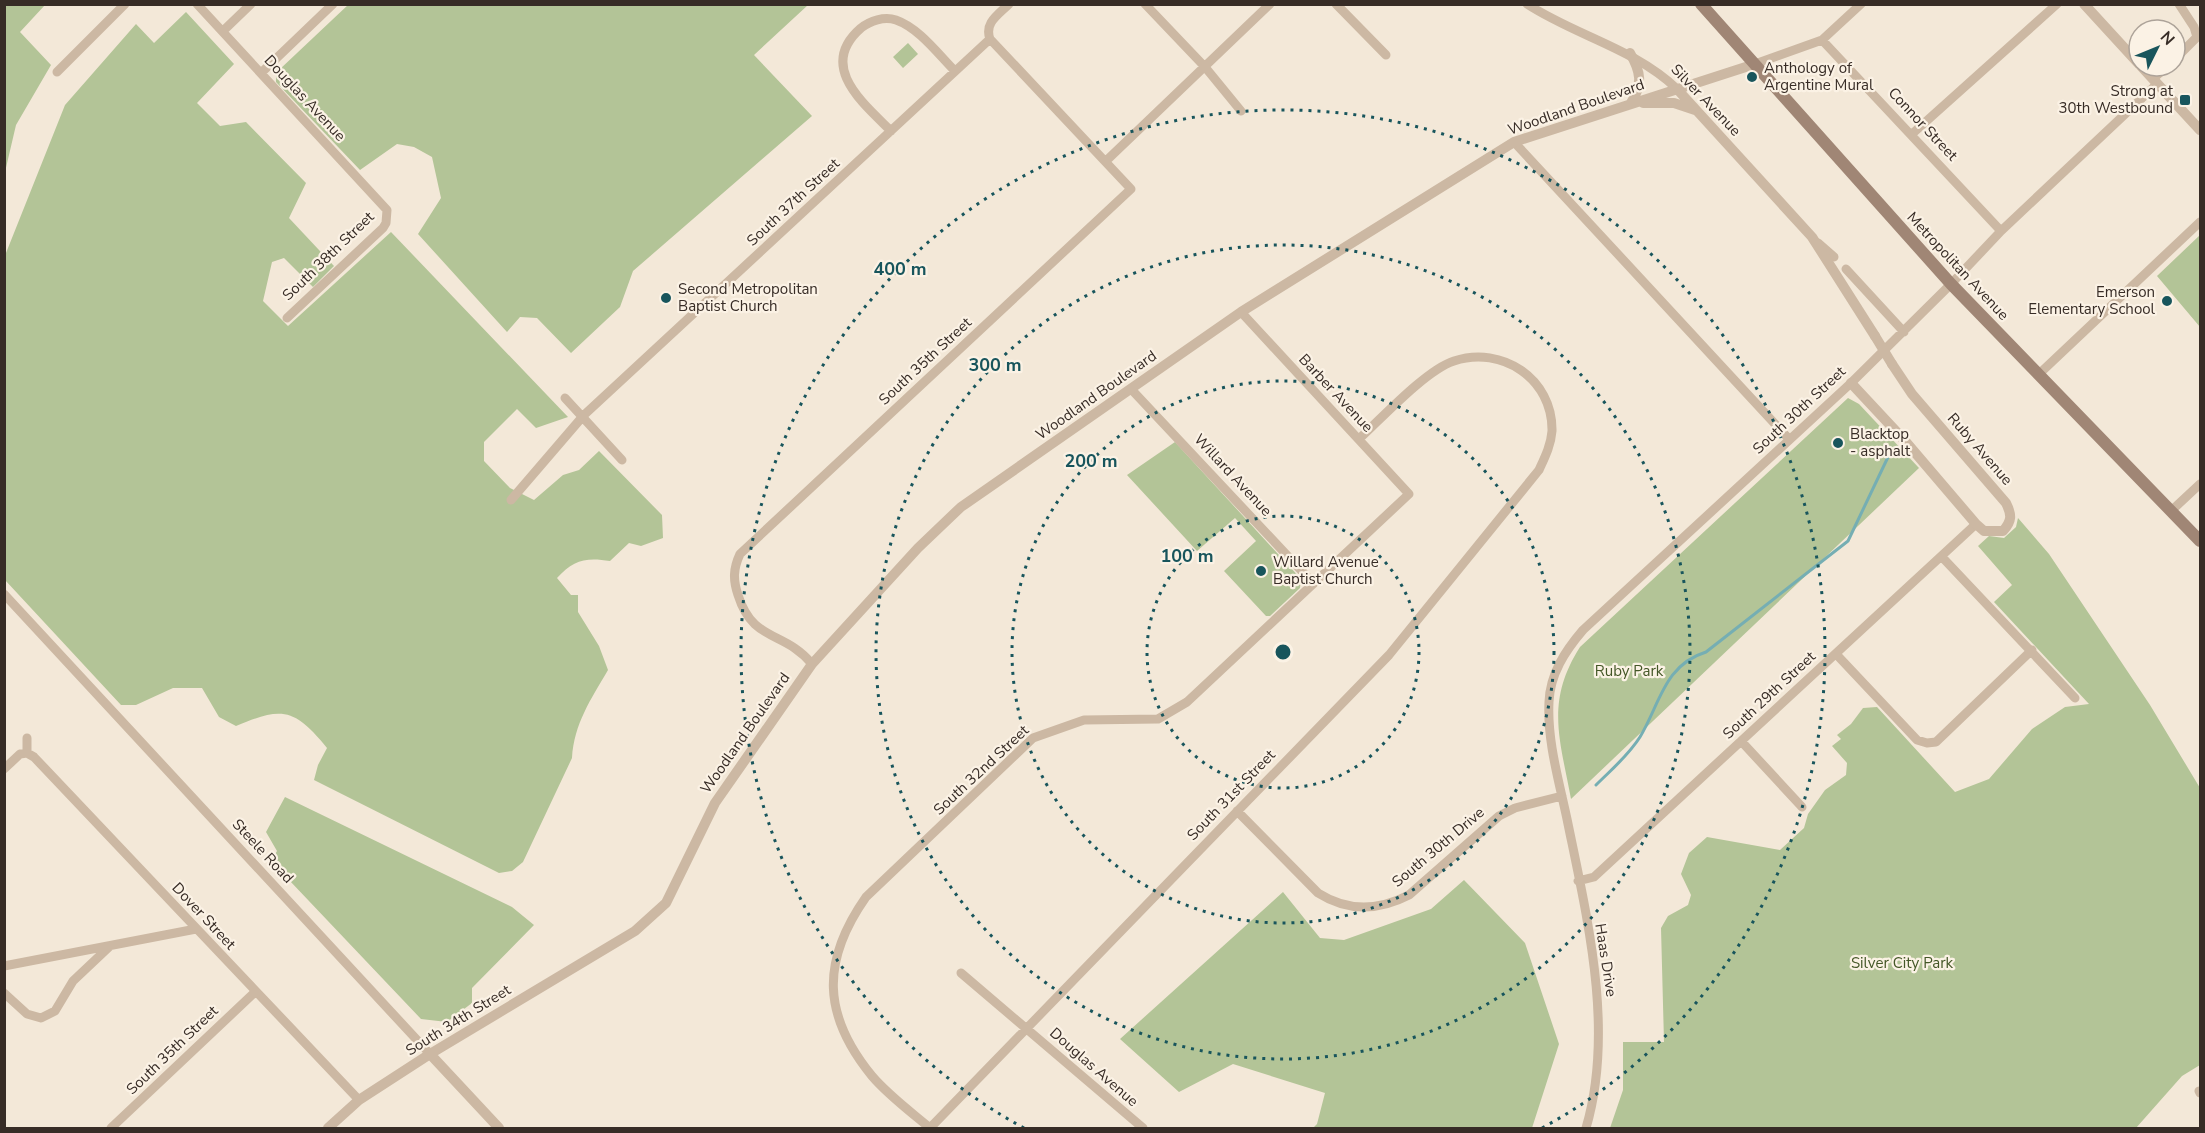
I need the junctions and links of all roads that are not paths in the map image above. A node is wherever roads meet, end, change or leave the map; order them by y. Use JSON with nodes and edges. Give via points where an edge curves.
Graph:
{"nodes":[{"id":1,"x":125,"y":4,"type":"edge"},
{"id":2,"x":197,"y":4,"type":"edge"},
{"id":3,"x":251,"y":4,"type":"edge"},
{"id":4,"x":333,"y":4,"type":"edge"},
{"id":5,"x":1009,"y":4,"type":"edge"},
{"id":6,"x":1145,"y":4,"type":"edge"},
{"id":7,"x":1270,"y":4,"type":"edge"},
{"id":8,"x":1336,"y":4,"type":"edge"},
{"id":9,"x":1527,"y":4,"type":"edge"},
{"id":10,"x":1701,"y":4,"type":"edge"},
{"id":11,"x":1861,"y":4,"type":"edge"},
{"id":12,"x":2057,"y":4,"type":"edge"},
{"id":13,"x":2084,"y":4,"type":"edge"},
{"id":14,"x":2179,"y":4,"type":"edge"},
{"id":15,"x":223,"y":31,"type":"junction"},
{"id":16,"x":990,"y":39,"type":"junction"},
{"id":17,"x":1822,"y":40,"type":"junction"},
{"id":18,"x":2187,"y":47,"type":"edge"},
{"id":19,"x":2127,"y":51,"type":"edge"},
{"id":20,"x":1630,"y":53,"type":"junction"},
{"id":21,"x":1386,"y":55,"type":"dead end"},
{"id":22,"x":1755,"y":64,"type":"junction"},
{"id":23,"x":1205,"y":67,"type":"junction"},
{"id":24,"x":955,"y":71,"type":"junction"},
{"id":25,"x":57,"y":72,"type":"dead end"},
{"id":26,"x":261,"y":74,"type":"junction"},
{"id":27,"x":2152,"y":78,"type":"edge"},
{"id":28,"x":2157,"y":78,"type":"edge"},
{"id":29,"x":2155,"y":81,"type":"junction"},
{"id":30,"x":1677,"y":88,"type":"junction"},
{"id":31,"x":1631,"y":103,"type":"junction"},
{"id":32,"x":1697,"y":110,"type":"junction"},
{"id":33,"x":1241,"y":111,"type":"dead end"},
{"id":34,"x":2200,"y":130,"type":"edge"},
{"id":35,"x":891,"y":131,"type":"junction"},
{"id":36,"x":1912,"y":134,"type":"junction"},
{"id":37,"x":1514,"y":142,"type":"junction"},
{"id":38,"x":1107,"y":160,"type":"junction"},
{"id":39,"x":388,"y":215,"type":"joint"},
{"id":40,"x":2200,"y":222,"type":"edge"},
{"id":41,"x":2001,"y":231,"type":"junction"},
{"id":42,"x":1812,"y":237,"type":"junction"},
{"id":43,"x":1834,"y":257,"type":"dead end"},
{"id":44,"x":1846,"y":269,"type":"dead end"},
{"id":45,"x":1951,"y":284,"type":"junction"},
{"id":46,"x":1241,"y":312,"type":"junction"},
{"id":47,"x":287,"y":318,"type":"dead end"},
{"id":48,"x":1904,"y":332,"type":"junction"},
{"id":49,"x":2039,"y":374,"type":"junction"},
{"id":50,"x":1851,"y":383,"type":"junction"},
{"id":51,"x":1131,"y":389,"type":"junction"},
{"id":52,"x":565,"y":398,"type":"dead end"},
{"id":53,"x":584,"y":415,"type":"junction"},
{"id":54,"x":1359,"y":439,"type":"junction"},
{"id":55,"x":1789,"y":439,"type":"junction"},
{"id":56,"x":622,"y":460,"type":"dead end"},
{"id":57,"x":2200,"y":484,"type":"edge"},
{"id":58,"x":1409,"y":494,"type":"joint"},
{"id":59,"x":511,"y":500,"type":"dead end"},
{"id":60,"x":2171,"y":511,"type":"junction"},
{"id":61,"x":1976,"y":524,"type":"junction"},
{"id":62,"x":2200,"y":541,"type":"edge"},
{"id":63,"x":1942,"y":556,"type":"junction"},
{"id":64,"x":1313,"y":583,"type":"junction"},
{"id":65,"x":4,"y":594,"type":"edge"},
{"id":66,"x":2032,"y":650,"type":"junction"},
{"id":67,"x":1836,"y":654,"type":"junction"},
{"id":68,"x":812,"y":664,"type":"junction"},
{"id":69,"x":2075,"y":698,"type":"dead end"},
{"id":70,"x":27,"y":738,"type":"dead end"},
{"id":71,"x":1741,"y":741,"type":"junction"},
{"id":72,"x":27,"y":753,"type":"junction"},
{"id":73,"x":4,"y":769,"type":"edge"},
{"id":74,"x":1562,"y":796,"type":"junction"},
{"id":75,"x":1802,"y":807,"type":"dead end"},
{"id":76,"x":1237,"y":811,"type":"junction"},
{"id":77,"x":1578,"y":881,"type":"junction"},
{"id":78,"x":196,"y":929,"type":"junction"},
{"id":79,"x":611,"y":945,"type":"joint"},
{"id":80,"x":109,"y":947,"type":"junction"},
{"id":81,"x":4,"y":966,"type":"edge"},
{"id":82,"x":961,"y":973,"type":"dead end"},
{"id":83,"x":4,"y":993,"type":"edge"},
{"id":84,"x":254,"y":993,"type":"junction"},
{"id":85,"x":1026,"y":1029,"type":"junction"},
{"id":86,"x":430,"y":1054,"type":"junction"},
{"id":87,"x":359,"y":1100,"type":"junction"},
{"id":88,"x":111,"y":1128,"type":"edge"},
{"id":89,"x":328,"y":1128,"type":"edge"},
{"id":90,"x":499,"y":1128,"type":"edge"},
{"id":91,"x":930,"y":1128,"type":"edge"},
{"id":92,"x":1143,"y":1128,"type":"edge"},
{"id":93,"x":1586,"y":1128,"type":"edge"}],
"edges":[{"from":1,"to":25,"type":"street"},
{"from":2,"to":15,"type":"street","name":"Douglas Avenue"},
{"from":3,"to":15,"type":"street"},
{"from":4,"to":26,"type":"street"},
{"from":5,"to":16,"type":"street","name":"South 37th Street","via":[[990,23]]},
{"from":6,"to":23,"type":"street"},
{"from":7,"to":23,"type":"street"},
{"from":8,"to":21,"type":"street"},
{"from":9,"to":20,"type":"street","name":"Silver Avenue","via":[[1571,30]]},
{"from":10,"to":22,"type":"main road","name":"Metropolitan Avenue"},
{"from":11,"to":17,"type":"street"},
{"from":12,"to":36,"type":"street"},
{"from":13,"to":19,"type":"street"},
{"from":14,"to":18,"type":"street","via":[[2197,37]]},
{"from":15,"to":26,"type":"street","name":"Douglas Avenue"},
{"from":16,"to":24,"type":"street","name":"South 37th Street"},
{"from":16,"to":38,"type":"street"},
{"from":17,"to":22,"type":"street"},
{"from":17,"to":36,"type":"street","name":"Connor Street"},
{"from":20,"to":30,"type":"street","name":"Silver Avenue"},
{"from":20,"to":31,"type":"street","via":[[1640,73],[1640,84]]},
{"from":22,"to":30,"type":"street","name":"Woodland Boulevard"},
{"from":22,"to":45,"type":"main road","name":"Metropolitan Avenue"},
{"from":23,"to":33,"type":"street"},
{"from":23,"to":38,"type":"street"},
{"from":24,"to":35,"type":"street","name":"South 37th Street"},
{"from":24,"to":35,"type":"street","via":[[914,30],[894,19],[867,23],[859,30],[845,49],[845,78],[857,97]]},
{"from":26,"to":39,"type":"street","name":"Douglas Avenue","via":[[383,202]]},
{"from":27,"to":29,"type":"street"},
{"from":28,"to":29,"type":"street","name":"South 30th Street"},
{"from":29,"to":34,"type":"street"},
{"from":29,"to":41,"type":"street","name":"South 30th Street"},
{"from":30,"to":31,"type":"street","name":"Woodland Boulevard"},
{"from":30,"to":32,"type":"street","name":"Silver Avenue"},
{"from":31,"to":32,"type":"street","via":[[1674,103]]},
{"from":31,"to":37,"type":"street","name":"Woodland Boulevard"},
{"from":32,"to":42,"type":"street","name":"Silver Avenue"},
{"from":35,"to":53,"type":"street","name":"South 37th Street"},
{"from":36,"to":41,"type":"street","name":"Connor Street"},
{"from":37,"to":46,"type":"street","name":"Woodland Boulevard"},
{"from":37,"to":55,"type":"street"},
{"from":38,"to":68,"type":"street","name":"South 35th Street","via":[[1131,189],[740,554],[734,568],[735,586],[748,620],[793,646]]},
{"from":39,"to":47,"type":"street","name":"South 38th Street","via":[[383,228]]},
{"from":40,"to":49,"type":"street"},
{"from":41,"to":45,"type":"street","name":"South 30th Street"},
{"from":42,"to":43,"type":"street","name":"Silver Avenue"},
{"from":42,"to":61,"type":"street","name":"Ruby Avenue","bridge":true,"via":[[1912,393],[2011,513],[2010,523],[2003,531],[1984,531]]},
{"from":44,"to":48,"type":"street"},
{"from":45,"to":48,"type":"street","name":"South 30th Street"},
{"from":45,"to":49,"type":"main road","name":"Metropolitan Avenue"},
{"from":46,"to":51,"type":"street","name":"Woodland Boulevard"},
{"from":46,"to":54,"type":"street","name":"Barber Avenue"},
{"from":48,"to":50,"type":"street","name":"South 30th Street"},
{"from":49,"to":60,"type":"main road","name":"Metropolitan Avenue"},
{"from":50,"to":55,"type":"street","name":"South 30th Street"},
{"from":50,"to":61,"type":"street"},
{"from":51,"to":64,"type":"street","name":"Willard Avenue"},
{"from":51,"to":68,"type":"street","name":"Woodland Boulevard","via":[[947,519]]},
{"from":52,"to":53,"type":"street"},
{"from":53,"to":56,"type":"street"},
{"from":53,"to":59,"type":"street","name":"South 37th Street"},
{"from":54,"to":58,"type":"street","name":"Barber Avenue"},
{"from":54,"to":76,"type":"street","name":"South 31st Street","via":[[1431,375],[1451,362],[1473,356],[1499,358],[1534,379],[1546,398],[1552,431],[1539,470],[1389,655]]},
{"from":55,"to":74,"type":"street","name":"South 30th Street","via":[[1568,648],[1553,680],[1549,701],[1550,737]]},
{"from":57,"to":60,"type":"street"},
{"from":58,"to":64,"type":"street","name":"South 32nd Street"},
{"from":60,"to":62,"type":"main road","name":"Metropolitan Avenue"},
{"from":61,"to":63,"type":"street","name":"South 29th Street"},
{"from":63,"to":66,"type":"street"},
{"from":63,"to":67,"type":"street","name":"South 29th Street"},
{"from":64,"to":91,"type":"street","name":"South 32nd Street","via":[[1201,690],[1158,719],[1084,720],[1033,738],[866,897],[847,924],[835,958],[833,993],[845,1038],[873,1077]]},
{"from":65,"to":86,"type":"street","name":"Steele Road"},
{"from":66,"to":67,"type":"street","via":[[1936,742],[1928,743],[1917,740]]},
{"from":66,"to":69,"type":"street"},
{"from":67,"to":71,"type":"street","name":"South 29th Street"},
{"from":68,"to":79,"type":"street","name":"Woodland Boulevard","via":[[715,803],[666,903],[646,923]]},
{"from":70,"to":72,"type":"street"},
{"from":71,"to":75,"type":"street"},
{"from":71,"to":77,"type":"street","name":"South 29th Street","via":[[1593,877]]},
{"from":72,"to":73,"type":"street","via":[[20,754]]},
{"from":72,"to":78,"type":"street","name":"Dover Street"},
{"from":74,"to":76,"type":"street","name":"South 30th Drive","via":[[1499,816],[1425,882],[1394,902],[1366,908],[1331,902],[1304,882]]},
{"from":74,"to":77,"type":"street","name":"Haas Drive"},
{"from":76,"to":85,"type":"street","name":"South 31st Street"},
{"from":77,"to":93,"type":"street","name":"Haas Drive","via":[[1599,1014],[1595,1087]]},
{"from":78,"to":80,"type":"street"},
{"from":78,"to":84,"type":"street","name":"Dover Street"},
{"from":79,"to":86,"type":"street","name":"South 34th Street"},
{"from":80,"to":81,"type":"street"},
{"from":80,"to":83,"type":"street","via":[[73,981],[55,1011],[41,1018],[27,1014]]},
{"from":82,"to":85,"type":"street","name":"Douglas Avenue"},
{"from":84,"to":87,"type":"street","name":"Dover Street"},
{"from":84,"to":88,"type":"street","name":"South 35th Street"},
{"from":85,"to":91,"type":"street","name":"South 31st Street"},
{"from":85,"to":92,"type":"street","name":"Douglas Avenue"},
{"from":86,"to":87,"type":"street","name":"South 34th Street"},
{"from":86,"to":90,"type":"street","name":"Steele Road"},
{"from":87,"to":89,"type":"street","name":"South 34th Street"}]}
